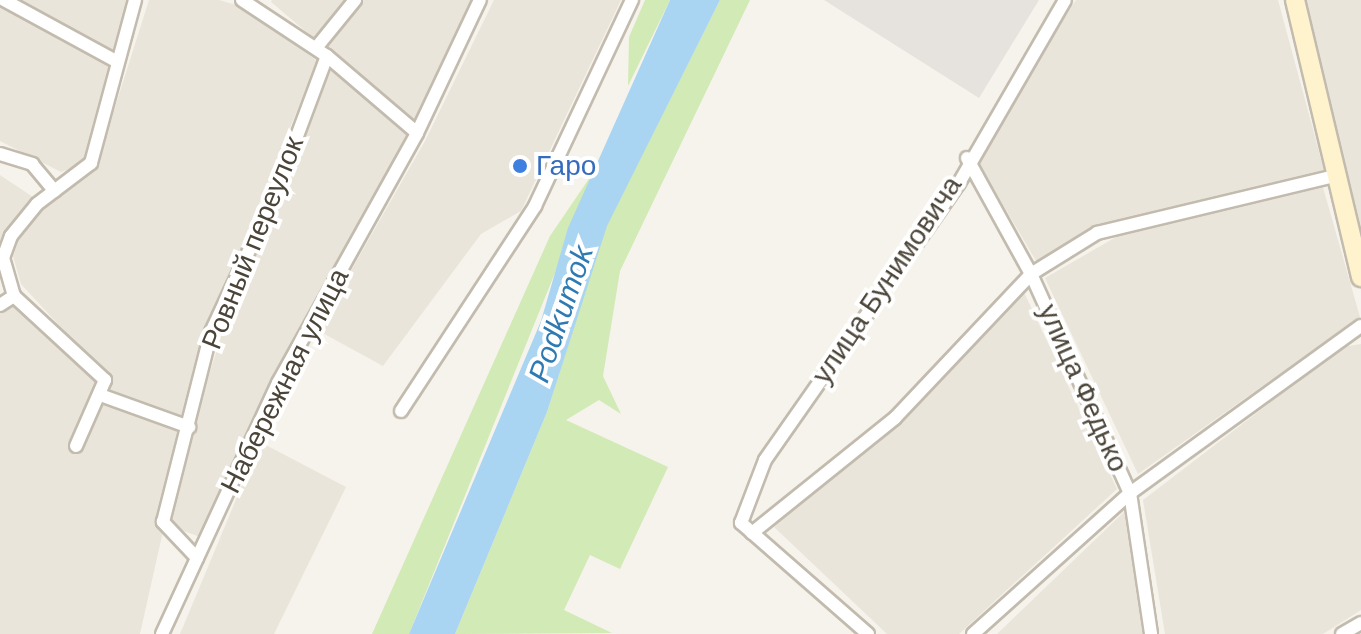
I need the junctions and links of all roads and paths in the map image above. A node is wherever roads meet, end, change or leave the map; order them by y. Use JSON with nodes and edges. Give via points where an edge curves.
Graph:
{"nodes":[{"id":1,"x":4,"y":0,"type":"edge"},
{"id":2,"x":135,"y":0,"type":"edge"},
{"id":3,"x":355,"y":0,"type":"edge"},
{"id":4,"x":480,"y":0,"type":"edge"},
{"id":5,"x":632,"y":0,"type":"edge"},
{"id":6,"x":1065,"y":0,"type":"edge"},
{"id":7,"x":1295,"y":0,"type":"edge"},
{"id":8,"x":246,"y":1,"type":"edge"},
{"id":9,"x":316,"y":48,"type":"junction"},
{"id":10,"x":327,"y":56,"type":"junction"},
{"id":11,"x":116,"y":61,"type":"junction"},
{"id":12,"x":417,"y":133,"type":"junction"},
{"id":13,"x":0,"y":154,"type":"edge"},
{"id":14,"x":967,"y":158,"type":"junction"},
{"id":15,"x":1339,"y":175,"type":"junction"},
{"id":16,"x":55,"y":191,"type":"junction"},
{"id":17,"x":1031,"y":274,"type":"junction"},
{"id":18,"x":1361,"y":277,"type":"edge"},
{"id":19,"x":14,"y":296,"type":"junction"},
{"id":20,"x":0,"y":305,"type":"edge"},
{"id":21,"x":1361,"y":326,"type":"edge"},
{"id":22,"x":100,"y":395,"type":"junction"},
{"id":23,"x":401,"y":411,"type":"dead end"},
{"id":24,"x":189,"y":427,"type":"junction"},
{"id":25,"x":76,"y":446,"type":"dead end"},
{"id":26,"x":1130,"y":493,"type":"junction"},
{"id":27,"x":752,"y":533,"type":"junction"},
{"id":28,"x":197,"y":558,"type":"junction"},
{"id":29,"x":1361,"y":623,"type":"edge"},
{"id":30,"x":162,"y":634,"type":"edge"},
{"id":31,"x":868,"y":634,"type":"edge"},
{"id":32,"x":973,"y":634,"type":"edge"},
{"id":33,"x":1151,"y":634,"type":"edge"},
{"id":34,"x":1342,"y":634,"type":"edge"}],
"edges":[{"from":1,"to":11,"type":"street"},
{"from":2,"to":11,"type":"street"},
{"from":3,"to":9,"type":"street"},
{"from":4,"to":12,"type":"street","name":"Набережная улица"},
{"from":5,"to":23,"type":"street","via":[[535,206]]},
{"from":6,"to":14,"type":"street","name":"улица Бунимовича"},
{"from":7,"to":15,"type":"main road"},
{"from":8,"to":9,"type":"street"},
{"from":9,"to":10,"type":"street"},
{"from":10,"to":12,"type":"street"},
{"from":10,"to":24,"type":"street","name":"Ровный переулок","via":[[275,195],[211,332]]},
{"from":11,"to":16,"type":"street","via":[[91,163]]},
{"from":12,"to":28,"type":"street","name":"Набережная улица","via":[[278,383]]},
{"from":13,"to":16,"type":"street","via":[[32,164]]},
{"from":14,"to":17,"type":"street","name":"улица Федько"},
{"from":14,"to":27,"type":"street","name":"улица Бунимовича","via":[[959,183],[765,460],[741,523]]},
{"from":15,"to":17,"type":"street","via":[[1097,233]]},
{"from":15,"to":18,"type":"main road"},
{"from":16,"to":19,"type":"street","via":[[11,236],[3,258]]},
{"from":17,"to":26,"type":"street","name":"улица Федько"},
{"from":17,"to":27,"type":"street","via":[[895,418]]},
{"from":19,"to":20,"type":"street"},
{"from":19,"to":22,"type":"street","via":[[105,380]]},
{"from":21,"to":26,"type":"street"},
{"from":22,"to":24,"type":"street"},
{"from":22,"to":25,"type":"street"},
{"from":24,"to":28,"type":"street","name":"Ровный переулок","via":[[163,522]]},
{"from":26,"to":32,"type":"street"},
{"from":26,"to":33,"type":"street","name":"улица Федько"},
{"from":27,"to":31,"type":"street"},
{"from":28,"to":30,"type":"street","name":"Набережная улица"},
{"from":29,"to":34,"type":"street"}]}
